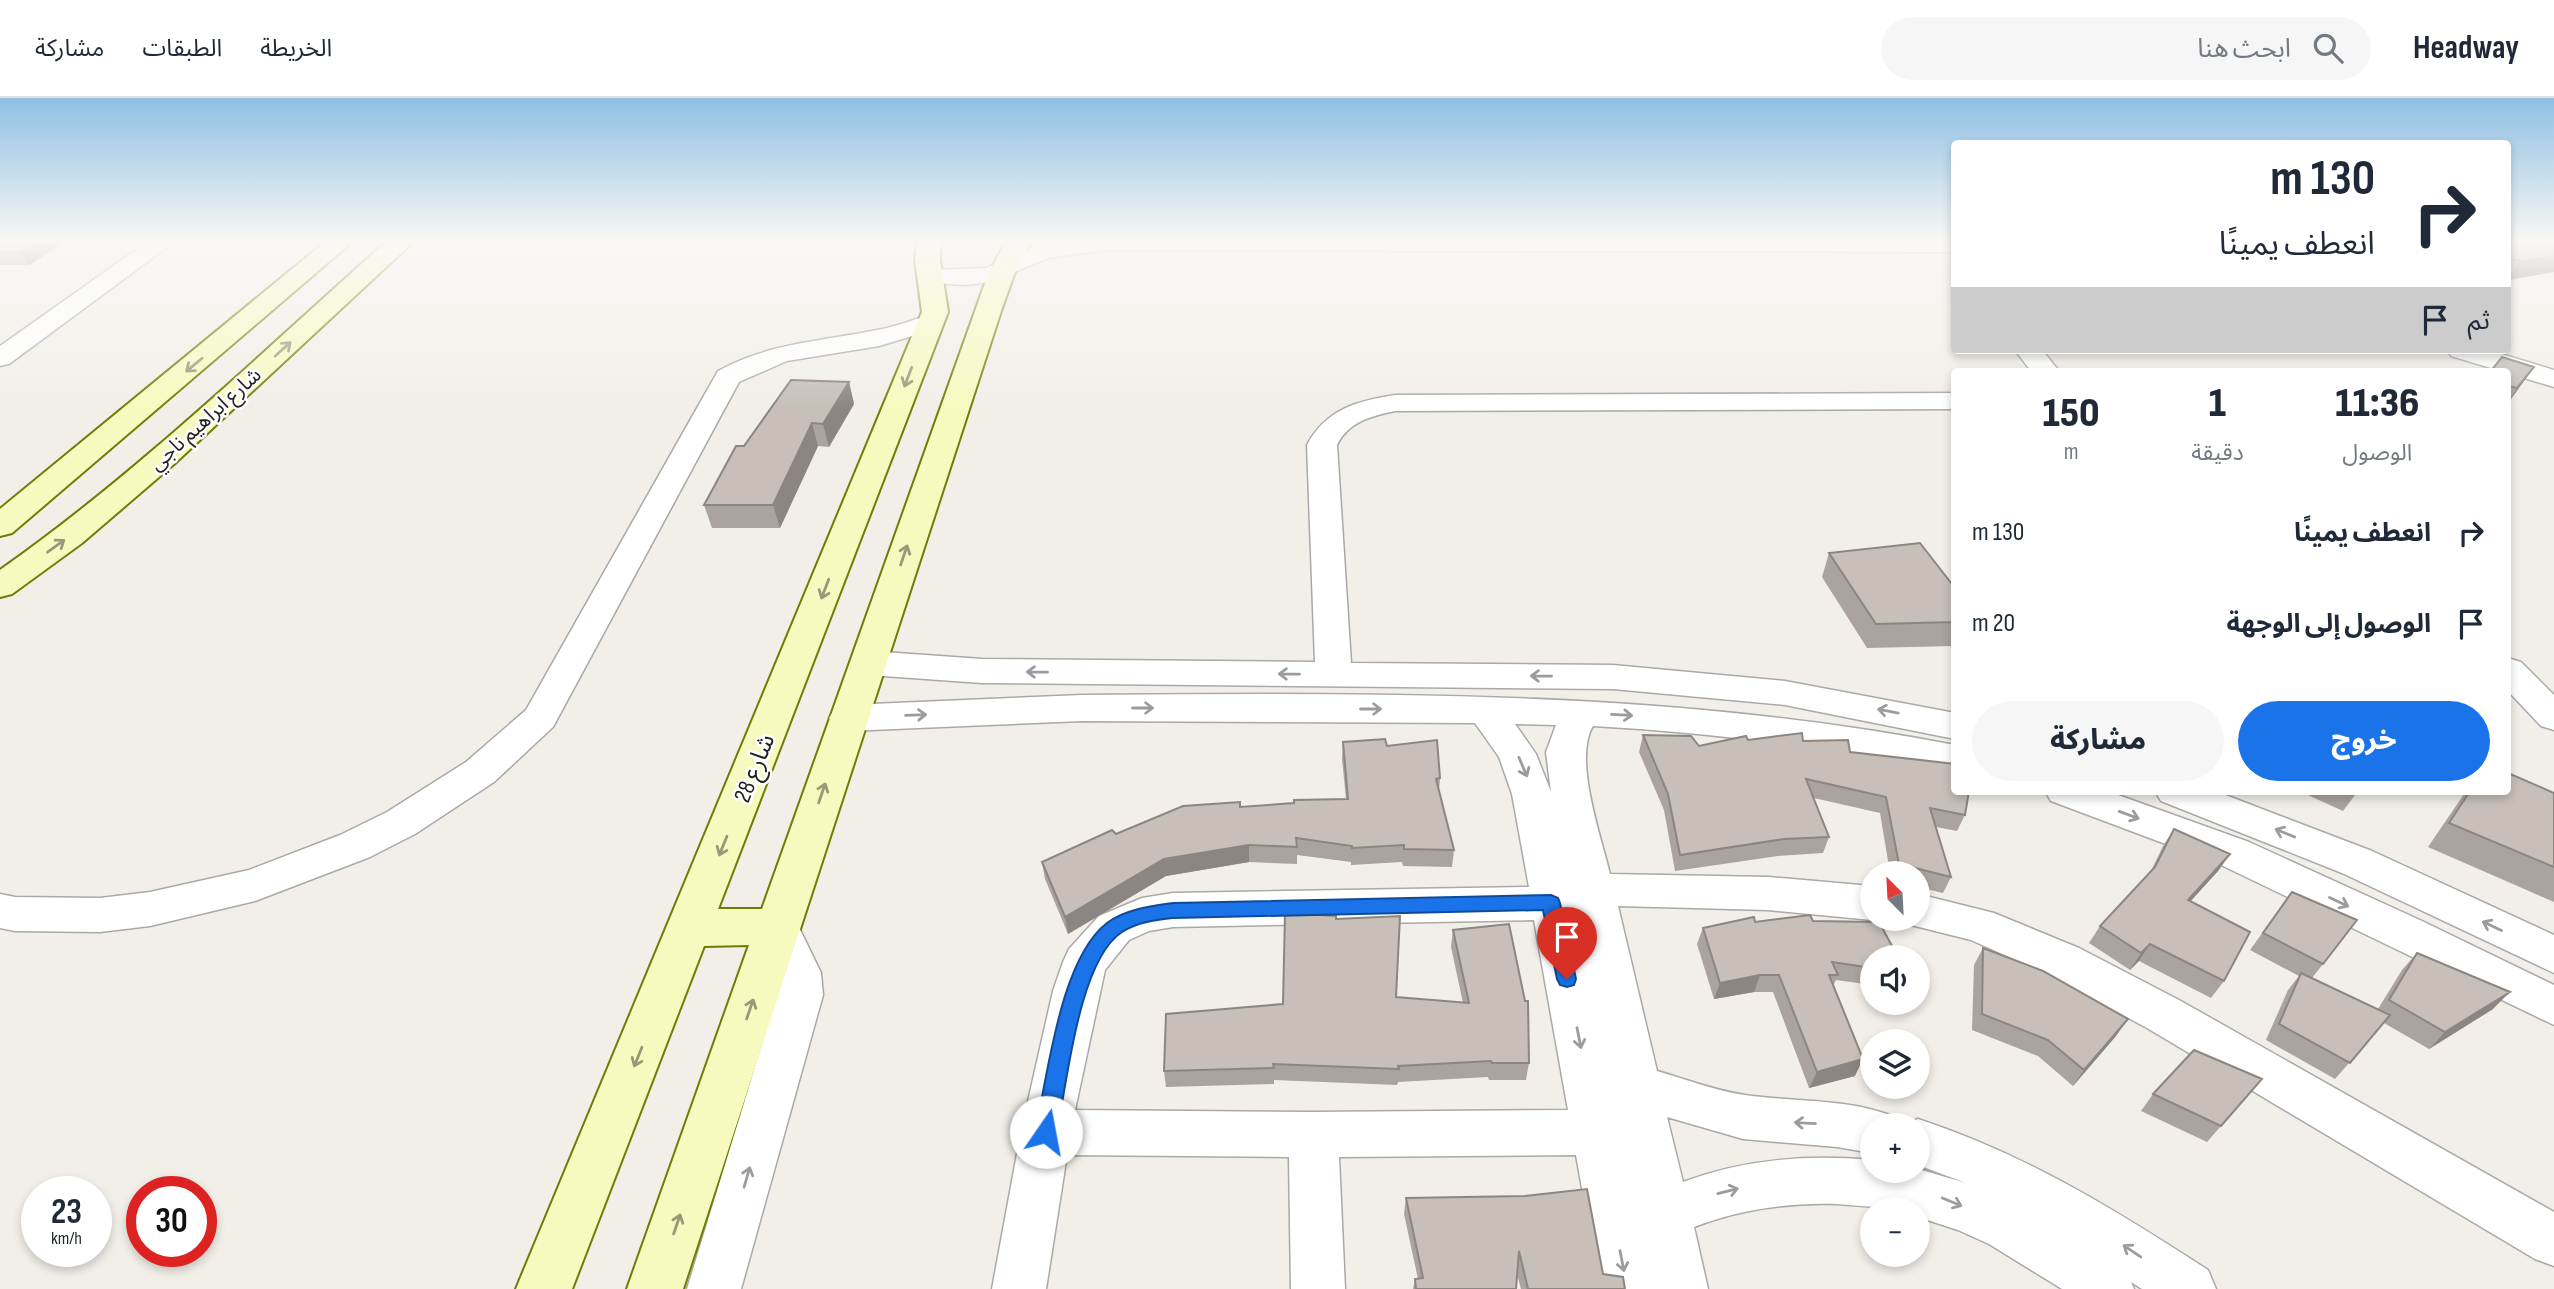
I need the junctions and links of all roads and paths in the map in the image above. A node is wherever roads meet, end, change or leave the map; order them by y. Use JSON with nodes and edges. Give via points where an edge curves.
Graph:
{"nodes":[{"id":1,"x":84,"y":298,"type":"edge"},
{"id":2,"x":273,"y":298,"type":"edge"},
{"id":3,"x":339,"y":298,"type":"edge"},
{"id":4,"x":936,"y":298,"type":"edge"},
{"id":5,"x":972,"y":298,"type":"edge"},
{"id":6,"x":995,"y":298,"type":"edge"},
{"id":7,"x":930,"y":323,"type":"junction"},
{"id":8,"x":2511,"y":347,"type":"edge"},
{"id":9,"x":2031,"y":354,"type":"edge"},
{"id":10,"x":2473,"y":354,"type":"edge"},
{"id":11,"x":2554,"y":356,"type":"edge"},
{"id":12,"x":0,"y":358,"type":"edge"},
{"id":13,"x":2043,"y":368,"type":"edge"},
{"id":14,"x":2554,"y":379,"type":"edge"},
{"id":15,"x":1951,"y":401,"type":"edge"},
{"id":16,"x":0,"y":526,"type":"edge"},
{"id":17,"x":0,"y":586,"type":"edge"},
{"id":18,"x":869,"y":663,"type":"junction"},
{"id":19,"x":1088,"y":672,"type":"junction"},
{"id":20,"x":2511,"y":673,"type":"edge"},
{"id":21,"x":1334,"y":674,"type":"junction"},
{"id":22,"x":1080,"y":708,"type":"junction"},
{"id":23,"x":1486,"y":710,"type":"junction"},
{"id":24,"x":1584,"y":712,"type":"junction"},
{"id":25,"x":2554,"y":717,"type":"edge"},
{"id":26,"x":848,"y":718,"type":"junction"},
{"id":27,"x":1951,"y":725,"type":"edge"},
{"id":28,"x":1951,"y":759,"type":"edge"},
{"id":29,"x":2076,"y":795,"type":"edge"},
{"id":30,"x":2185,"y":795,"type":"edge"},
{"id":31,"x":1594,"y":890,"type":"junction"},
{"id":32,"x":1860,"y":901,"type":"edge"},
{"id":33,"x":1551,"y":903,"type":"junction"},
{"id":34,"x":0,"y":911,"type":"edge"},
{"id":35,"x":1930,"y":914,"type":"edge"},
{"id":36,"x":778,"y":927,"type":"junction"},
{"id":37,"x":689,"y":928,"type":"junction"},
{"id":38,"x":2554,"y":955,"type":"edge"},
{"id":39,"x":2554,"y":1006,"type":"edge"},
{"id":40,"x":1636,"y":1086,"type":"junction"},
{"id":41,"x":1046,"y":1132,"type":"junction"},
{"id":42,"x":1598,"y":1132,"type":"junction"},
{"id":43,"x":1313,"y":1135,"type":"junction"},
{"id":44,"x":1860,"y":1145,"type":"edge"},
{"id":45,"x":1930,"y":1145,"type":"edge"},
{"id":46,"x":1860,"y":1159,"type":"edge"},
{"id":47,"x":1917,"y":1183,"type":"edge"},
{"id":48,"x":1664,"y":1214,"type":"junction"},
{"id":49,"x":2554,"y":1241,"type":"edge"},
{"id":50,"x":544,"y":1289,"type":"edge"},
{"id":51,"x":655,"y":1289,"type":"edge"},
{"id":52,"x":714,"y":1289,"type":"edge"},
{"id":53,"x":1019,"y":1289,"type":"edge"},
{"id":54,"x":1318,"y":1289,"type":"edge"},
{"id":55,"x":1628,"y":1289,"type":"edge"},
{"id":56,"x":1681,"y":1289,"type":"edge"},
{"id":57,"x":2107,"y":1289,"type":"edge"},
{"id":58,"x":2189,"y":1289,"type":"edge"}],
"edges":[{"from":1,"to":12,"type":"street"},
{"from":2,"to":16,"type":"street","name":"شارع ابراهيم ناجي","one_way":true},
{"from":17,"to":3,"type":"street","name":"شارع ابراهيم ناجي","one_way":true,"via":[[70,536],[163,457]]},
{"from":4,"to":7,"type":"street","name":"شارع 28"},
{"from":5,"to":7,"type":"street"},
{"from":18,"to":6,"type":"street","one_way":true},
{"from":7,"to":34,"type":"street","via":[[880,338],[766,360],[728,377],[540,718],[497,759],[443,798],[306,867],[202,899],[100,915]]},
{"from":7,"to":37,"type":"street","name":"شارع 28","one_way":true},
{"from":8,"to":11,"type":"street"},
{"from":9,"to":13,"type":"street"},
{"from":10,"to":14,"type":"street"},
{"from":15,"to":21,"type":"street","via":[[1395,403],[1353,413],[1327,432],[1322,445]]},
{"from":19,"to":18,"type":"street","one_way":true},
{"from":18,"to":26,"type":"street"},
{"from":21,"to":19,"type":"street","one_way":true},
{"from":19,"to":22,"type":"street"},
{"from":20,"to":25,"type":"street"},
{"from":27,"to":21,"type":"street","one_way":true,"via":[[1796,695],[1670,680]]},
{"from":22,"to":23,"type":"street","one_way":true},
{"from":26,"to":22,"type":"street","one_way":true},
{"from":23,"to":24,"type":"street"},
{"from":23,"to":33,"type":"street","one_way":true,"via":[[1525,770]]},
{"from":24,"to":28,"type":"street","one_way":true,"via":[[1770,727],[1880,742]]},
{"from":24,"to":31,"type":"street","via":[[1564,748]]},
{"from":36,"to":26,"type":"street","one_way":true},
{"from":29,"to":39,"type":"street","one_way":true,"via":[[2234,853]]},
{"from":38,"to":30,"type":"street","one_way":true,"via":[[2357,863]]},
{"from":31,"to":32,"type":"street","via":[[1729,890]]},
{"from":31,"to":40,"type":"street"},
{"from":33,"to":41,"type":"street","via":[[1173,910],[1123,923],[1085,962]]},
{"from":33,"to":42,"type":"street","one_way":true},
{"from":35,"to":49,"type":"street","via":[[1979,925],[2063,961]]},
{"from":36,"to":37,"type":"street"},
{"from":51,"to":36,"type":"street","one_way":true},
{"from":52,"to":36,"type":"street","one_way":true,"via":[[800,995],[799,973]]},
{"from":37,"to":50,"type":"street","name":"شارع 28","one_way":true},
{"from":44,"to":40,"type":"street","one_way":true,"via":[[1837,1125],[1743,1116]]},
{"from":40,"to":48,"type":"street"},
{"from":41,"to":43,"type":"street"},
{"from":41,"to":53,"type":"street"},
{"from":42,"to":43,"type":"street"},
{"from":42,"to":55,"type":"street","one_way":true},
{"from":43,"to":54,"type":"street"},
{"from":58,"to":45,"type":"street","one_way":true,"via":[[2057,1202],[2001,1173]]},
{"from":48,"to":46,"type":"street","one_way":true,"via":[[1710,1195]]},
{"from":47,"to":57,"type":"street","one_way":true,"via":[[2010,1227]]},
{"from":48,"to":56,"type":"street"}]}
